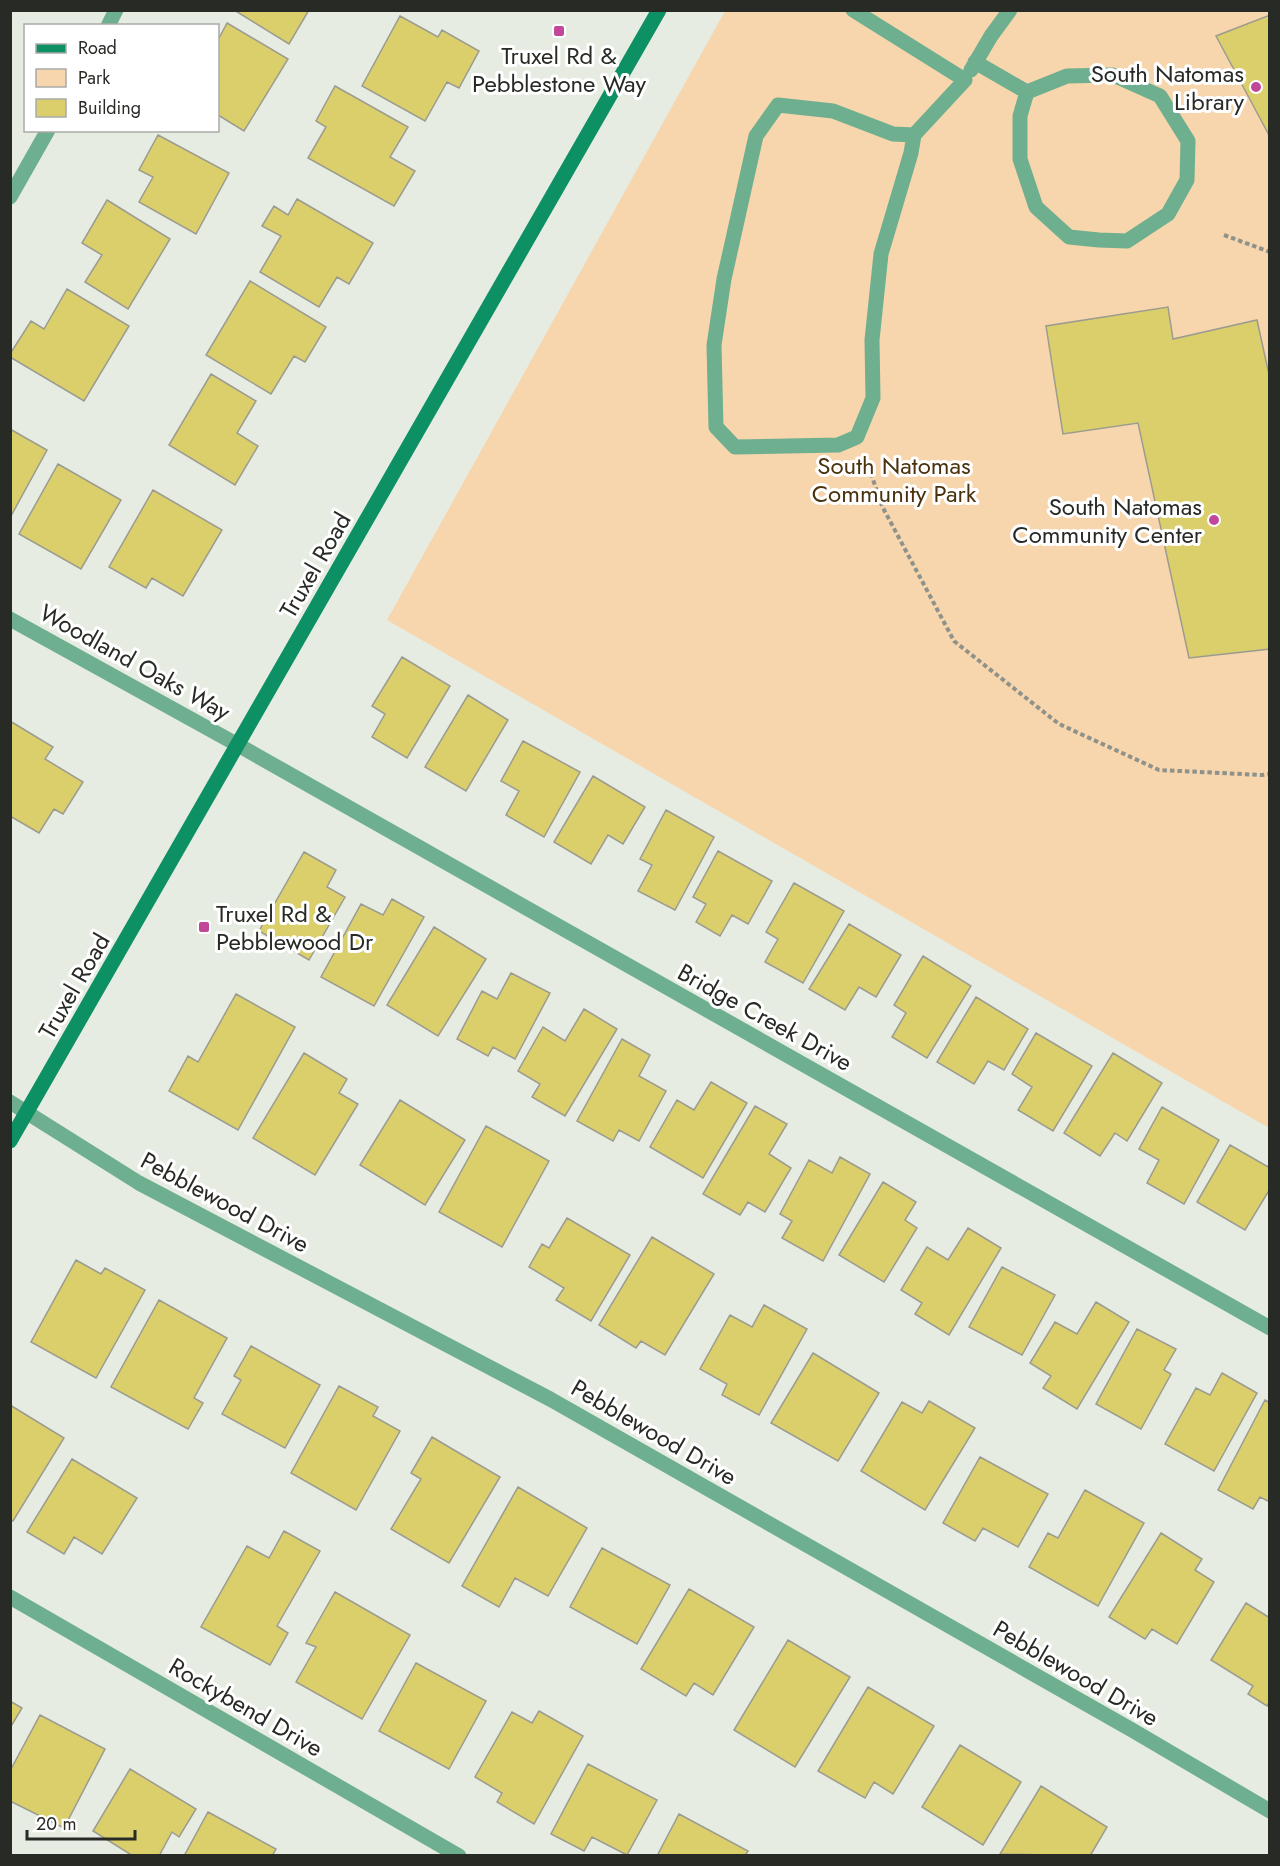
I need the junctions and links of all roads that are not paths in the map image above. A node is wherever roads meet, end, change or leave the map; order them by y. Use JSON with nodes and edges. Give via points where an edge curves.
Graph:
{"nodes":[{"id":1,"x":116,"y":10,"type":"edge"},
{"id":2,"x":659,"y":10,"type":"edge"},
{"id":3,"x":853,"y":10,"type":"edge"},
{"id":4,"x":1010,"y":10,"type":"edge"},
{"id":5,"x":109,"y":24,"type":"edge"},
{"id":6,"x":975,"y":62,"type":"junction"},
{"id":7,"x":965,"y":80,"type":"junction"},
{"id":8,"x":1027,"y":92,"type":"junction"},
{"id":9,"x":47,"y":132,"type":"edge"},
{"id":10,"x":914,"y":135,"type":"junction"},
{"id":11,"x":10,"y":197,"type":"edge"},
{"id":12,"x":10,"y":619,"type":"edge"},
{"id":13,"x":238,"y":745,"type":"junction"},
{"id":14,"x":10,"y":1102,"type":"edge"},
{"id":15,"x":27,"y":1112,"type":"junction"},
{"id":16,"x":10,"y":1141,"type":"edge"},
{"id":17,"x":1269,"y":1328,"type":"edge"},
{"id":18,"x":10,"y":1597,"type":"edge"},
{"id":19,"x":1269,"y":1811,"type":"edge"},
{"id":20,"x":459,"y":1856,"type":"edge"}],
"edges":[{"from":1,"to":5,"type":"street"},
{"from":2,"to":13,"type":"main road","name":"Truxel Road"},
{"from":3,"to":7,"type":"street"},
{"from":4,"to":6,"type":"street"},
{"from":6,"to":7,"type":"street"},
{"from":6,"to":8,"type":"street"},
{"from":7,"to":10,"type":"street"},
{"from":8,"to":8,"type":"street","via":[[1067,76],[1113,75],[1160,96],[1188,141],[1187,180],[1168,214],[1127,241],[1069,237],[1036,207],[1020,159],[1020,116]]},
{"from":9,"to":11,"type":"street"},
{"from":10,"to":10,"type":"street","via":[[893,134],[833,111],[778,105],[756,136],[724,279],[714,345],[716,427],[735,447],[838,445],[857,437],[873,398],[872,340],[881,254]]},
{"from":12,"to":13,"type":"street","name":"Woodland Oaks Way"},
{"from":13,"to":15,"type":"main road","name":"Truxel Road"},
{"from":13,"to":17,"type":"street","name":"Bridge Creek Drive"},
{"from":14,"to":15,"type":"street","name":"Pebblewood Drive"},
{"from":15,"to":16,"type":"main road","name":"Truxel Road"},
{"from":15,"to":19,"type":"street","name":"Pebblewood Drive","via":[[139,1183],[559,1404]]},
{"from":18,"to":20,"type":"street","name":"Rockybend Drive"}]}
